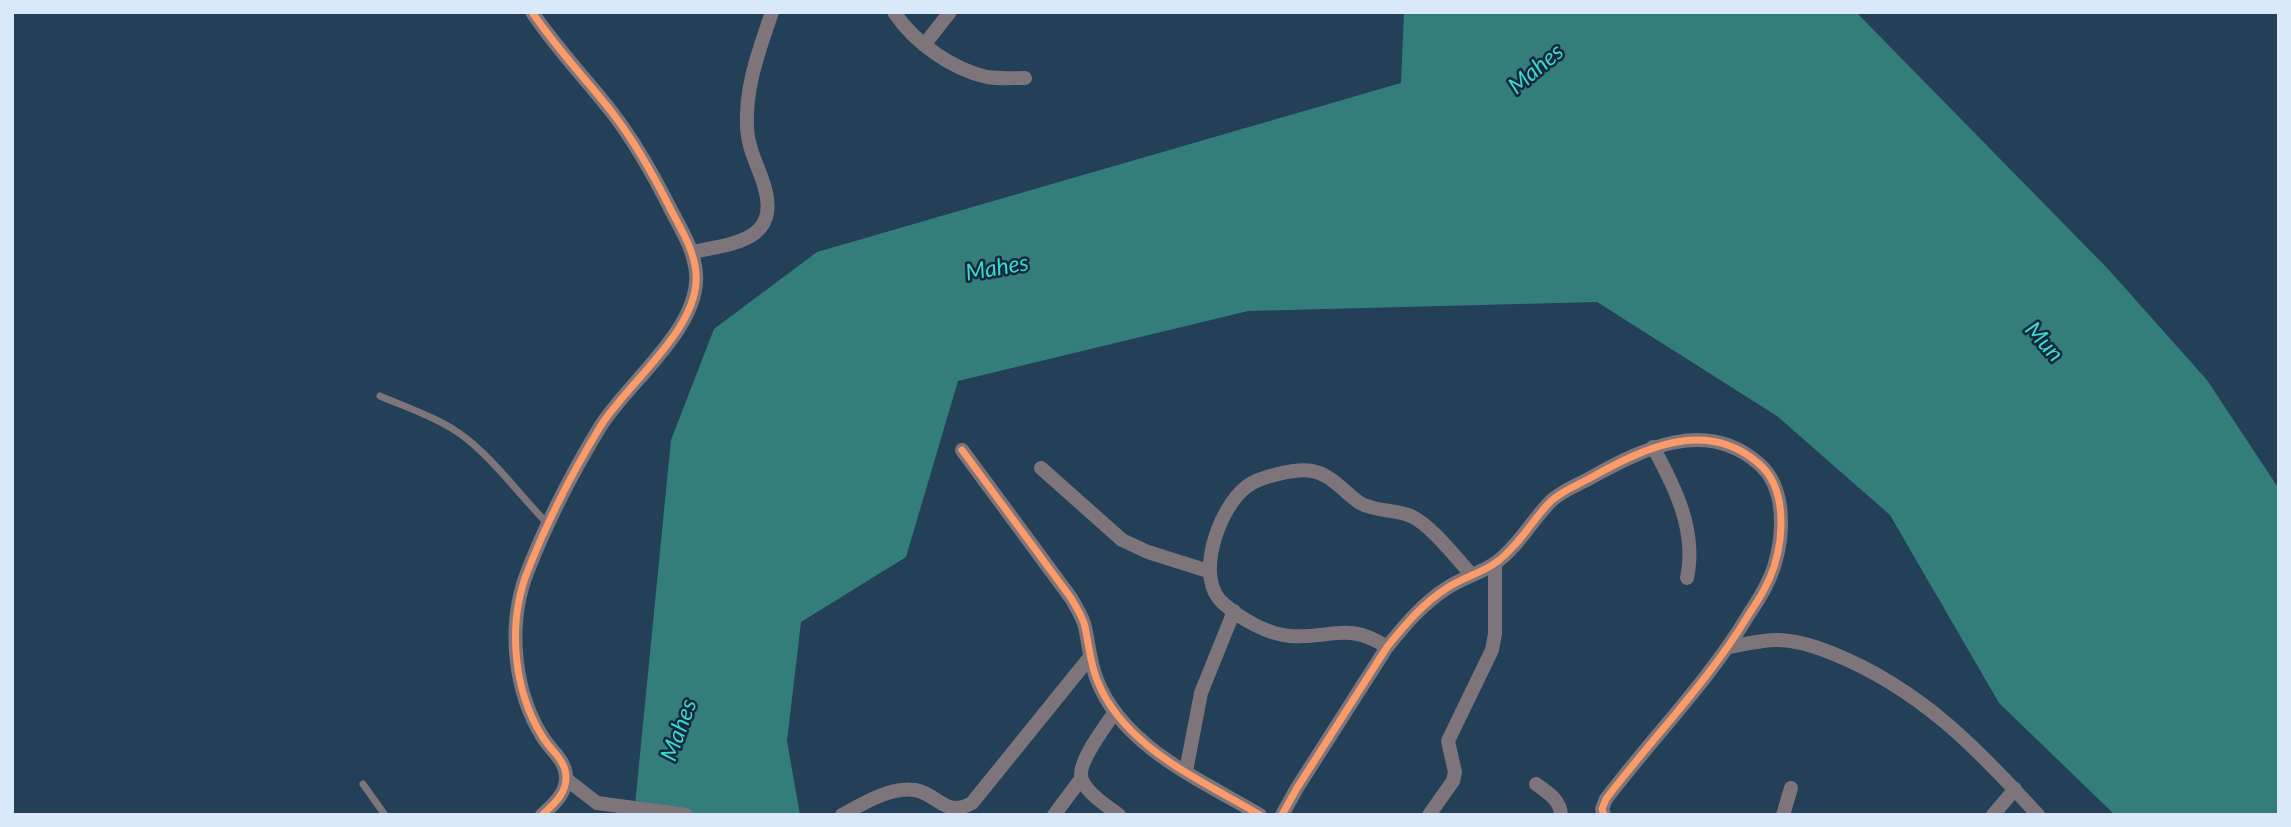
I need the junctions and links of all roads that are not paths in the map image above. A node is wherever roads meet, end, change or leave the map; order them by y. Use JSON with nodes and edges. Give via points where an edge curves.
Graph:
{"nodes":[{"id":1,"x":532,"y":12,"type":"edge"},
{"id":2,"x":894,"y":12,"type":"edge"},
{"id":3,"x":950,"y":12,"type":"edge"},
{"id":4,"x":768,"y":15,"type":"edge"},
{"id":5,"x":924,"y":45,"type":"junction"},
{"id":6,"x":1025,"y":78,"type":"dead end"},
{"id":7,"x":693,"y":252,"type":"junction"},
{"id":8,"x":380,"y":396,"type":"dead end"},
{"id":9,"x":1653,"y":447,"type":"junction"},
{"id":10,"x":962,"y":450,"type":"dead end"},
{"id":11,"x":1041,"y":468,"type":"dead end"},
{"id":12,"x":549,"y":525,"type":"junction"},
{"id":13,"x":1495,"y":563,"type":"junction"},
{"id":14,"x":1208,"y":571,"type":"junction"},
{"id":15,"x":1472,"y":575,"type":"junction"},
{"id":16,"x":1687,"y":578,"type":"dead end"},
{"id":17,"x":1234,"y":611,"type":"junction"},
{"id":18,"x":1387,"y":647,"type":"junction"},
{"id":19,"x":1730,"y":647,"type":"junction"},
{"id":20,"x":1090,"y":656,"type":"junction"},
{"id":21,"x":1115,"y":712,"type":"junction"},
{"id":22,"x":1186,"y":771,"type":"junction"},
{"id":23,"x":566,"y":779,"type":"junction"},
{"id":24,"x":1081,"y":779,"type":"junction"},
{"id":25,"x":363,"y":784,"type":"dead end"},
{"id":26,"x":1536,"y":784,"type":"dead end"},
{"id":27,"x":1791,"y":788,"type":"dead end"},
{"id":28,"x":2015,"y":789,"type":"junction"},
{"id":29,"x":949,"y":811,"type":"edge"},
{"id":30,"x":1289,"y":812,"type":"edge"},
{"id":31,"x":385,"y":815,"type":"edge"},
{"id":32,"x":542,"y":815,"type":"edge"},
{"id":33,"x":686,"y":815,"type":"edge"},
{"id":34,"x":842,"y":815,"type":"edge"},
{"id":35,"x":1054,"y":815,"type":"edge"},
{"id":36,"x":1118,"y":815,"type":"edge"},
{"id":37,"x":1260,"y":815,"type":"edge"},
{"id":38,"x":1429,"y":815,"type":"edge"},
{"id":39,"x":1561,"y":815,"type":"edge"},
{"id":40,"x":1604,"y":815,"type":"edge"},
{"id":41,"x":1783,"y":815,"type":"edge"},
{"id":42,"x":1993,"y":815,"type":"edge"},
{"id":43,"x":2039,"y":815,"type":"edge"}],
"edges":[{"from":1,"to":7,"type":"street","via":[[640,152]]},
{"from":2,"to":5,"type":"street"},
{"from":3,"to":5,"type":"street"},
{"from":4,"to":7,"type":"street","via":[[747,100],[751,153],[767,192],[766,221],[745,241]]},
{"from":5,"to":6,"type":"street","via":[[985,76]]},
{"from":7,"to":12,"type":"street","via":[[697,277],[689,309],[674,336],[612,409]]},
{"from":8,"to":12,"type":"lane","via":[[465,437]]},
{"from":9,"to":13,"type":"street","via":[[1562,493]]},
{"from":9,"to":16,"type":"street","via":[[1681,504],[1687,531]]},
{"from":9,"to":19,"type":"street","via":[[1678,440],[1722,443],[1753,458],[1771,478],[1780,511],[1779,547],[1767,586]]},
{"from":10,"to":20,"type":"street","via":[[1071,598],[1085,624]]},
{"from":11,"to":14,"type":"street","via":[[1122,540]]},
{"from":12,"to":23,"type":"street","via":[[520,594],[517,663],[528,705],[542,736],[561,760]]},
{"from":13,"to":15,"type":"street"},
{"from":13,"to":38,"type":"street","via":[[1492,650],[1448,741],[1453,781]]},
{"from":14,"to":15,"type":"street","via":[[1221,519],[1247,486],[1270,476],[1313,471],[1369,507],[1413,517]]},
{"from":14,"to":17,"type":"street","via":[[1221,603]]},
{"from":15,"to":18,"type":"street","via":[[1434,597]]},
{"from":17,"to":18,"type":"street","via":[[1289,636],[1354,632]]},
{"from":17,"to":22,"type":"street","via":[[1201,693]]},
{"from":18,"to":30,"type":"street"},
{"from":19,"to":28,"type":"street","via":[[1778,639],[1822,649],[1861,665],[1904,689],[1945,722]]},
{"from":19,"to":40,"type":"street","via":[[1606,799]]},
{"from":20,"to":21,"type":"street","via":[[1096,679]]},
{"from":20,"to":29,"type":"street","via":[[972,803]]},
{"from":21,"to":22,"type":"street","via":[[1160,755]]},
{"from":21,"to":24,"type":"street","via":[[1084,761]]},
{"from":22,"to":37,"type":"street"},
{"from":23,"to":32,"type":"street","via":[[565,791]]},
{"from":23,"to":33,"type":"street","via":[[597,803]]},
{"from":24,"to":35,"type":"street"},
{"from":24,"to":36,"type":"street"},
{"from":25,"to":31,"type":"lane"},
{"from":26,"to":39,"type":"street","via":[[1554,797]]},
{"from":27,"to":41,"type":"street"},
{"from":28,"to":42,"type":"street"},
{"from":28,"to":43,"type":"street"},
{"from":29,"to":34,"type":"street","via":[[911,790],[895,791]]}]}
